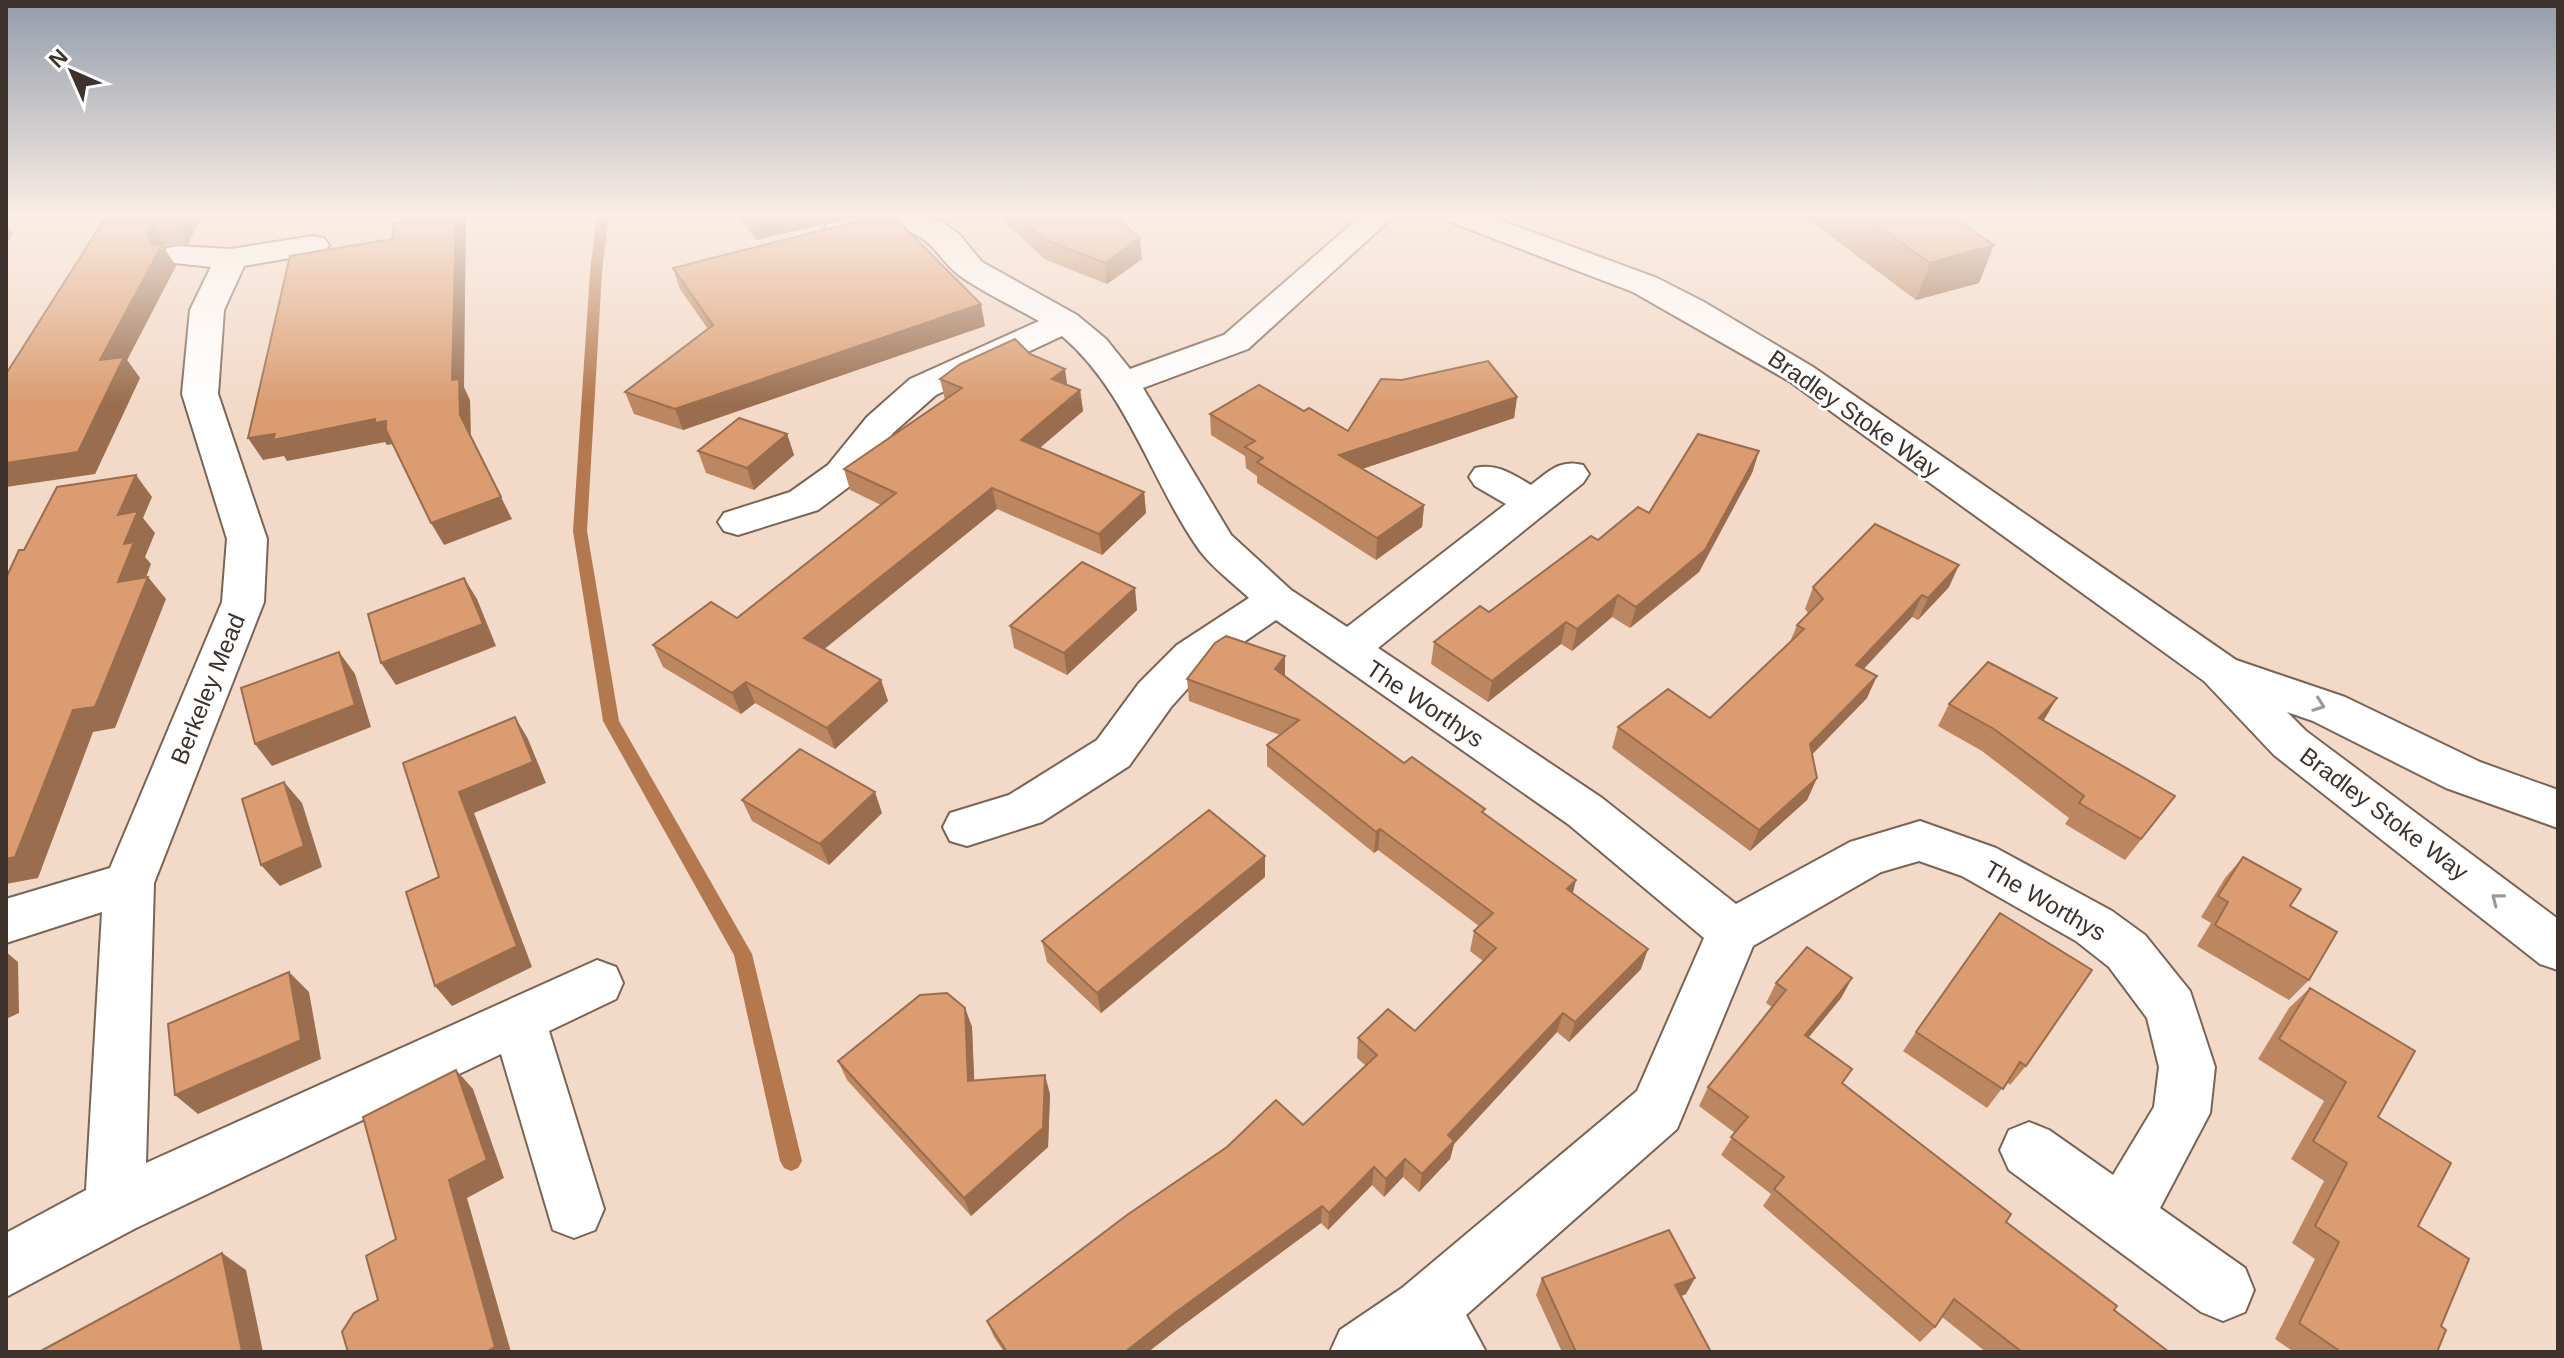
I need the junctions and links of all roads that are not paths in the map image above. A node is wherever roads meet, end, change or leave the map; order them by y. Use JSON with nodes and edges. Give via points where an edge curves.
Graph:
{"nodes":[{"id":1,"x":222,"y":278,"type":"edge"},
{"id":2,"x":988,"y":278,"type":"edge"},
{"id":3,"x":1308,"y":278,"type":"edge"},
{"id":4,"x":1627,"y":278,"type":"edge"},
{"id":5,"x":1065,"y":322,"type":"junction"},
{"id":6,"x":1123,"y":383,"type":"junction"},
{"id":7,"x":1570,"y":474,"type":"dead end"},
{"id":8,"x":1488,"y":477,"type":"dead end"},
{"id":9,"x":1533,"y":503,"type":"junction"},
{"id":10,"x":738,"y":522,"type":"dead end"},
{"id":11,"x":1276,"y":600,"type":"junction"},
{"id":12,"x":1346,"y":651,"type":"junction"},
{"id":13,"x":2219,"y":670,"type":"junction"},
{"id":14,"x":2558,"y":809,"type":"edge"},
{"id":15,"x":967,"y":827,"type":"dead end"},
{"id":16,"x":129,"y":883,"type":"junction"},
{"id":17,"x":6,"y":921,"type":"edge"},
{"id":18,"x":1733,"y":931,"type":"junction"},
{"id":19,"x":2558,"y":948,"type":"edge"},
{"id":20,"x":597,"y":983,"type":"dead end"},
{"id":21,"x":519,"y":1020,"type":"junction"},
{"id":22,"x":2029,"y":1150,"type":"dead end"},
{"id":23,"x":115,"y":1207,"type":"junction"},
{"id":24,"x":574,"y":1209,"type":"dead end"},
{"id":25,"x":2122,"y":1217,"type":"junction"},
{"id":26,"x":6,"y":1266,"type":"edge"},
{"id":27,"x":2223,"y":1290,"type":"dead end"},
{"id":28,"x":1439,"y":1331,"type":"edge"},
{"id":29,"x":1362,"y":1352,"type":"edge"}],
"edges":[{"from":1,"to":16,"type":"street","name":"Berkeley Mead","via":[[207,310],[200,394],[247,539],[243,602]]},
{"from":2,"to":5,"type":"street","name":"The Worthys"},
{"from":3,"to":6,"type":"street","via":[[1236,342]]},
{"from":4,"to":13,"type":"street","name":"Bradley Stoke Way","via":[[1801,374]]},
{"from":5,"to":6,"type":"street","name":"The Worthys","via":[[1094,346]]},
{"from":5,"to":10,"type":"street","via":[[923,387],[880,425],[841,474],[804,501]]},
{"from":6,"to":11,"type":"street","name":"The Worthys","via":[[1216,544]]},
{"from":7,"to":9,"type":"street","name":"The Worthys"},
{"from":8,"to":9,"type":"street"},
{"from":9,"to":12,"type":"street","name":"The Worthys"},
{"from":11,"to":12,"type":"street","name":"The Worthys"},
{"from":11,"to":15,"type":"street","via":[[1192,656],[1155,695],[1113,753],[1025,809]]},
{"from":12,"to":18,"type":"street","name":"The Worthys","via":[[1585,811]]},
{"from":13,"to":14,"type":"street","name":"Bradley Stoke Way","one_way":true,"via":[[2329,709],[2463,775]]},
{"from":19,"to":13,"type":"street","name":"Bradley Stoke Way","one_way":true,"via":[[2290,743]]},
{"from":16,"to":17,"type":"street"},
{"from":16,"to":23,"type":"street","name":"Berkeley Mead"},
{"from":18,"to":25,"type":"street","name":"The Worthys","via":[[1867,856],[1920,841],[1979,862],[2094,926],[2127,951],[2171,1008],[2187,1067],[2182,1113]]},
{"from":18,"to":28,"type":"street","via":[[1657,1110]]},
{"from":20,"to":21,"type":"street"},
{"from":21,"to":23,"type":"street"},
{"from":21,"to":24,"type":"street"},
{"from":22,"to":25,"type":"street"},
{"from":23,"to":26,"type":"street"},
{"from":25,"to":27,"type":"street"},
{"from":28,"to":29,"type":"street"}]}
